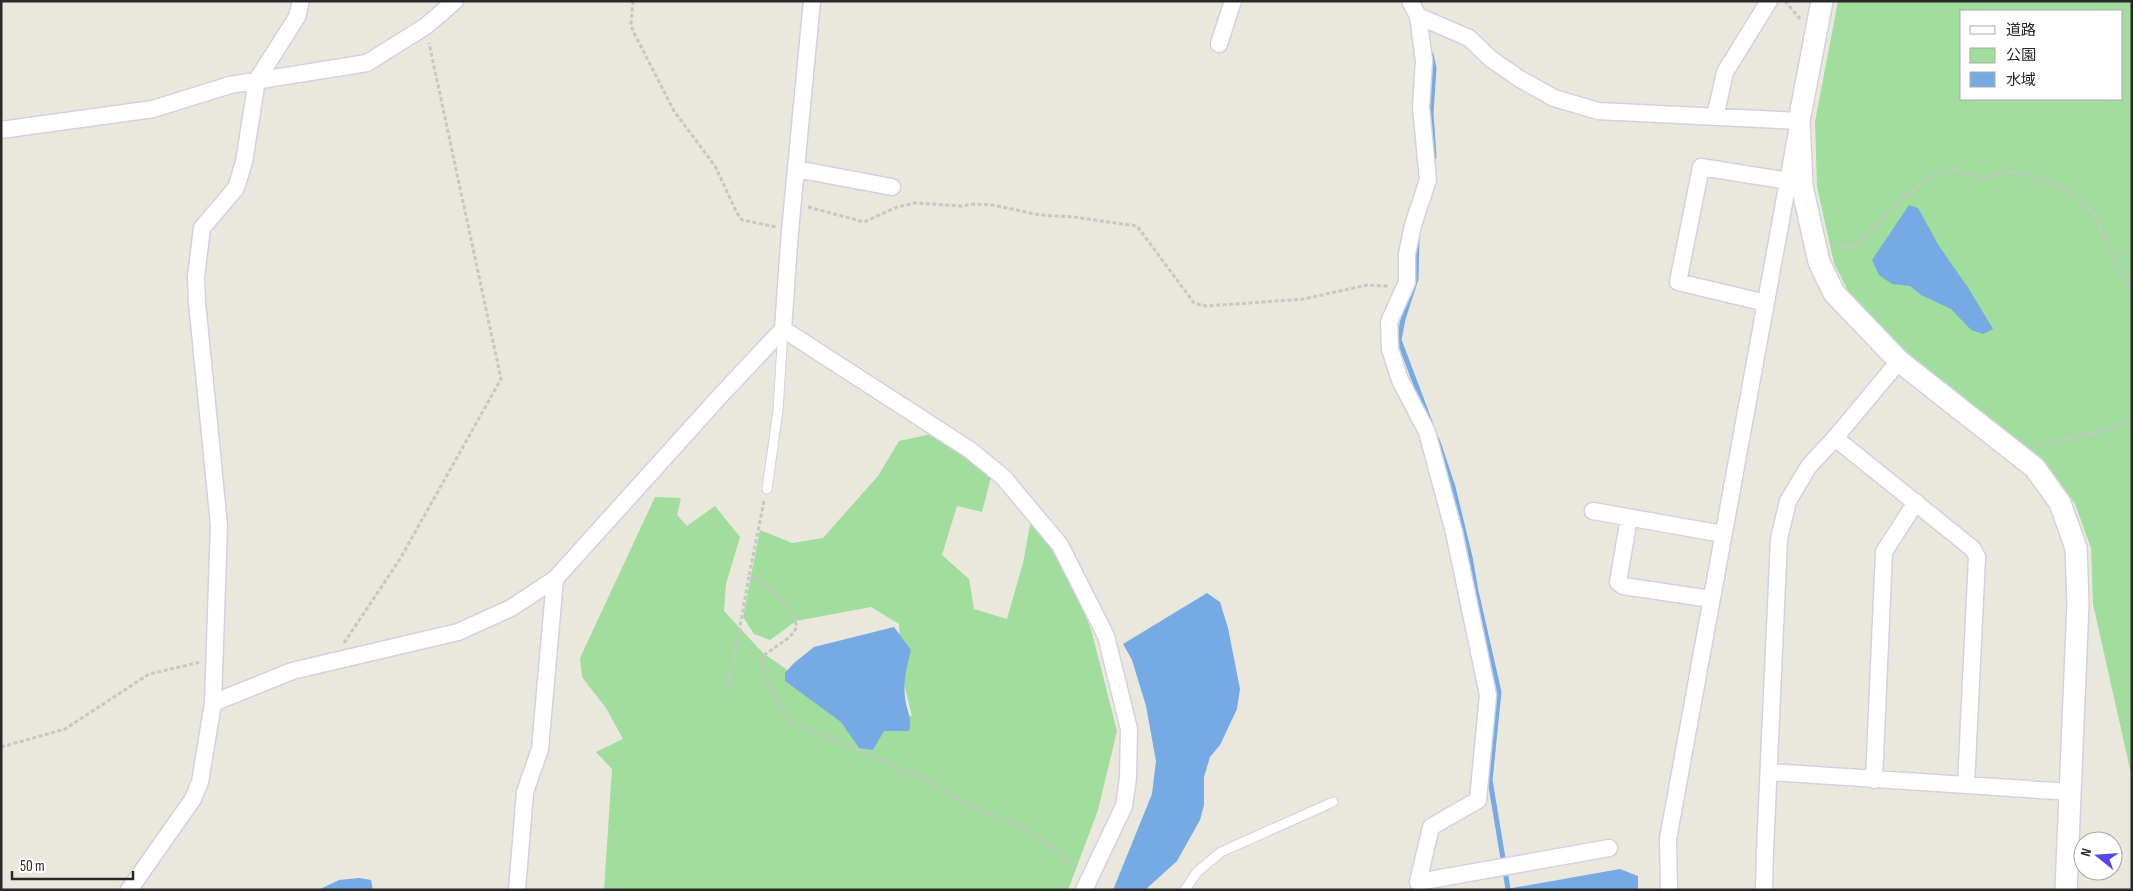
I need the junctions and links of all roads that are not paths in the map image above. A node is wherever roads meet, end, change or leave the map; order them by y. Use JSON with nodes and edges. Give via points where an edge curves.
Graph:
{"nodes":[{"id":1,"x":301,"y":1,"type":"edge"},
{"id":2,"x":455,"y":1,"type":"edge"},
{"id":3,"x":812,"y":1,"type":"edge"},
{"id":4,"x":1233,"y":1,"type":"edge"},
{"id":5,"x":1410,"y":1,"type":"edge"},
{"id":6,"x":1769,"y":1,"type":"edge"},
{"id":7,"x":1822,"y":1,"type":"edge"},
{"id":8,"x":1418,"y":16,"type":"junction"},
{"id":9,"x":1219,"y":44,"type":"dead end"},
{"id":10,"x":257,"y":80,"type":"junction"},
{"id":11,"x":1715,"y":117,"type":"junction"},
{"id":12,"x":1799,"y":122,"type":"junction"},
{"id":13,"x":1,"y":130,"type":"edge"},
{"id":14,"x":796,"y":169,"type":"junction"},
{"id":15,"x":1788,"y":181,"type":"junction"},
{"id":16,"x":892,"y":187,"type":"dead end"},
{"id":17,"x":1766,"y":303,"type":"junction"},
{"id":18,"x":784,"y":330,"type":"junction"},
{"id":19,"x":1899,"y":361,"type":"junction"},
{"id":20,"x":1835,"y":438,"type":"junction"},
{"id":21,"x":767,"y":488,"type":"road end"},
{"id":22,"x":1916,"y":502,"type":"junction"},
{"id":23,"x":1593,"y":511,"type":"dead end"},
{"id":24,"x":1629,"y":518,"type":"junction"},
{"id":25,"x":1723,"y":534,"type":"junction"},
{"id":26,"x":555,"y":580,"type":"junction"},
{"id":27,"x":1711,"y":599,"type":"junction"},
{"id":28,"x":213,"y":703,"type":"junction"},
{"id":29,"x":1769,"y":772,"type":"junction"},
{"id":30,"x":1874,"y":780,"type":"junction"},
{"id":31,"x":1966,"y":785,"type":"junction"},
{"id":32,"x":2071,"y":792,"type":"junction"},
{"id":33,"x":1333,"y":802,"type":"dead end"},
{"id":34,"x":1609,"y":848,"type":"dead end"},
{"id":35,"x":1086,"y":885,"type":"edge"},
{"id":36,"x":128,"y":890,"type":"edge"},
{"id":37,"x":517,"y":890,"type":"edge"},
{"id":38,"x":1185,"y":890,"type":"edge"},
{"id":39,"x":1669,"y":890,"type":"edge"},
{"id":40,"x":1764,"y":890,"type":"edge"},
{"id":41,"x":2066,"y":890,"type":"edge"}],
"edges":[{"from":1,"to":10,"type":"street","via":[[298,17]]},
{"from":2,"to":10,"type":"street","via":[[426,26],[367,63]]},
{"from":3,"to":14,"type":"street"},
{"from":4,"to":9,"type":"street"},
{"from":5,"to":8,"type":"street"},
{"from":6,"to":11,"type":"street","via":[[1725,72]]},
{"from":7,"to":12,"type":"street"},
{"from":8,"to":11,"type":"street","via":[[1469,38],[1520,79],[1554,98],[1598,111]]},
{"from":8,"to":34,"type":"street","via":[[1424,61],[1422,107],[1428,180],[1407,254],[1407,282],[1389,322],[1390,348],[1400,380],[1427,432],[1454,532],[1488,695],[1478,800],[1431,827],[1418,882]]},
{"from":10,"to":13,"type":"street","via":[[153,109]]},
{"from":10,"to":28,"type":"street","via":[[244,162],[236,188],[202,228],[196,278],[219,525]]},
{"from":11,"to":12,"type":"street"},
{"from":12,"to":15,"type":"street"},
{"from":12,"to":19,"type":"street","via":[[1802,186],[1819,262],[1834,293]]},
{"from":14,"to":16,"type":"street"},
{"from":14,"to":18,"type":"street"},
{"from":15,"to":17,"type":"street"},
{"from":15,"to":17,"type":"street","via":[[1701,167],[1678,282]]},
{"from":17,"to":25,"type":"street"},
{"from":18,"to":21,"type":"lane","via":[[778,410]]},
{"from":18,"to":26,"type":"street","via":[[681,438]]},
{"from":18,"to":35,"type":"street","via":[[970,450],[1002,477],[1060,545],[1106,636],[1129,729],[1124,806]]},
{"from":19,"to":20,"type":"street"},
{"from":19,"to":32,"type":"street","via":[[2035,468],[2060,503],[2076,548],[2078,603]]},
{"from":20,"to":22,"type":"street"},
{"from":20,"to":29,"type":"street","via":[[1809,466],[1788,500],[1779,539]]},
{"from":22,"to":30,"type":"street","via":[[1884,552]]},
{"from":22,"to":31,"type":"street","via":[[1977,556]]},
{"from":23,"to":24,"type":"street"},
{"from":24,"to":25,"type":"street"},
{"from":24,"to":27,"type":"street","via":[[1618,582],[1623,586]]},
{"from":25,"to":27,"type":"street"},
{"from":26,"to":28,"type":"street","via":[[511,608],[458,632],[292,671]]},
{"from":26,"to":37,"type":"street","via":[[540,749],[525,792]]},
{"from":27,"to":39,"type":"street","via":[[1668,839]]},
{"from":28,"to":36,"type":"street","via":[[200,782],[193,799]]},
{"from":29,"to":30,"type":"street"},
{"from":29,"to":40,"type":"street"},
{"from":30,"to":31,"type":"street"},
{"from":31,"to":32,"type":"street"},
{"from":32,"to":41,"type":"street"},
{"from":33,"to":38,"type":"lane","via":[[1221,852],[1197,872]]}]}
